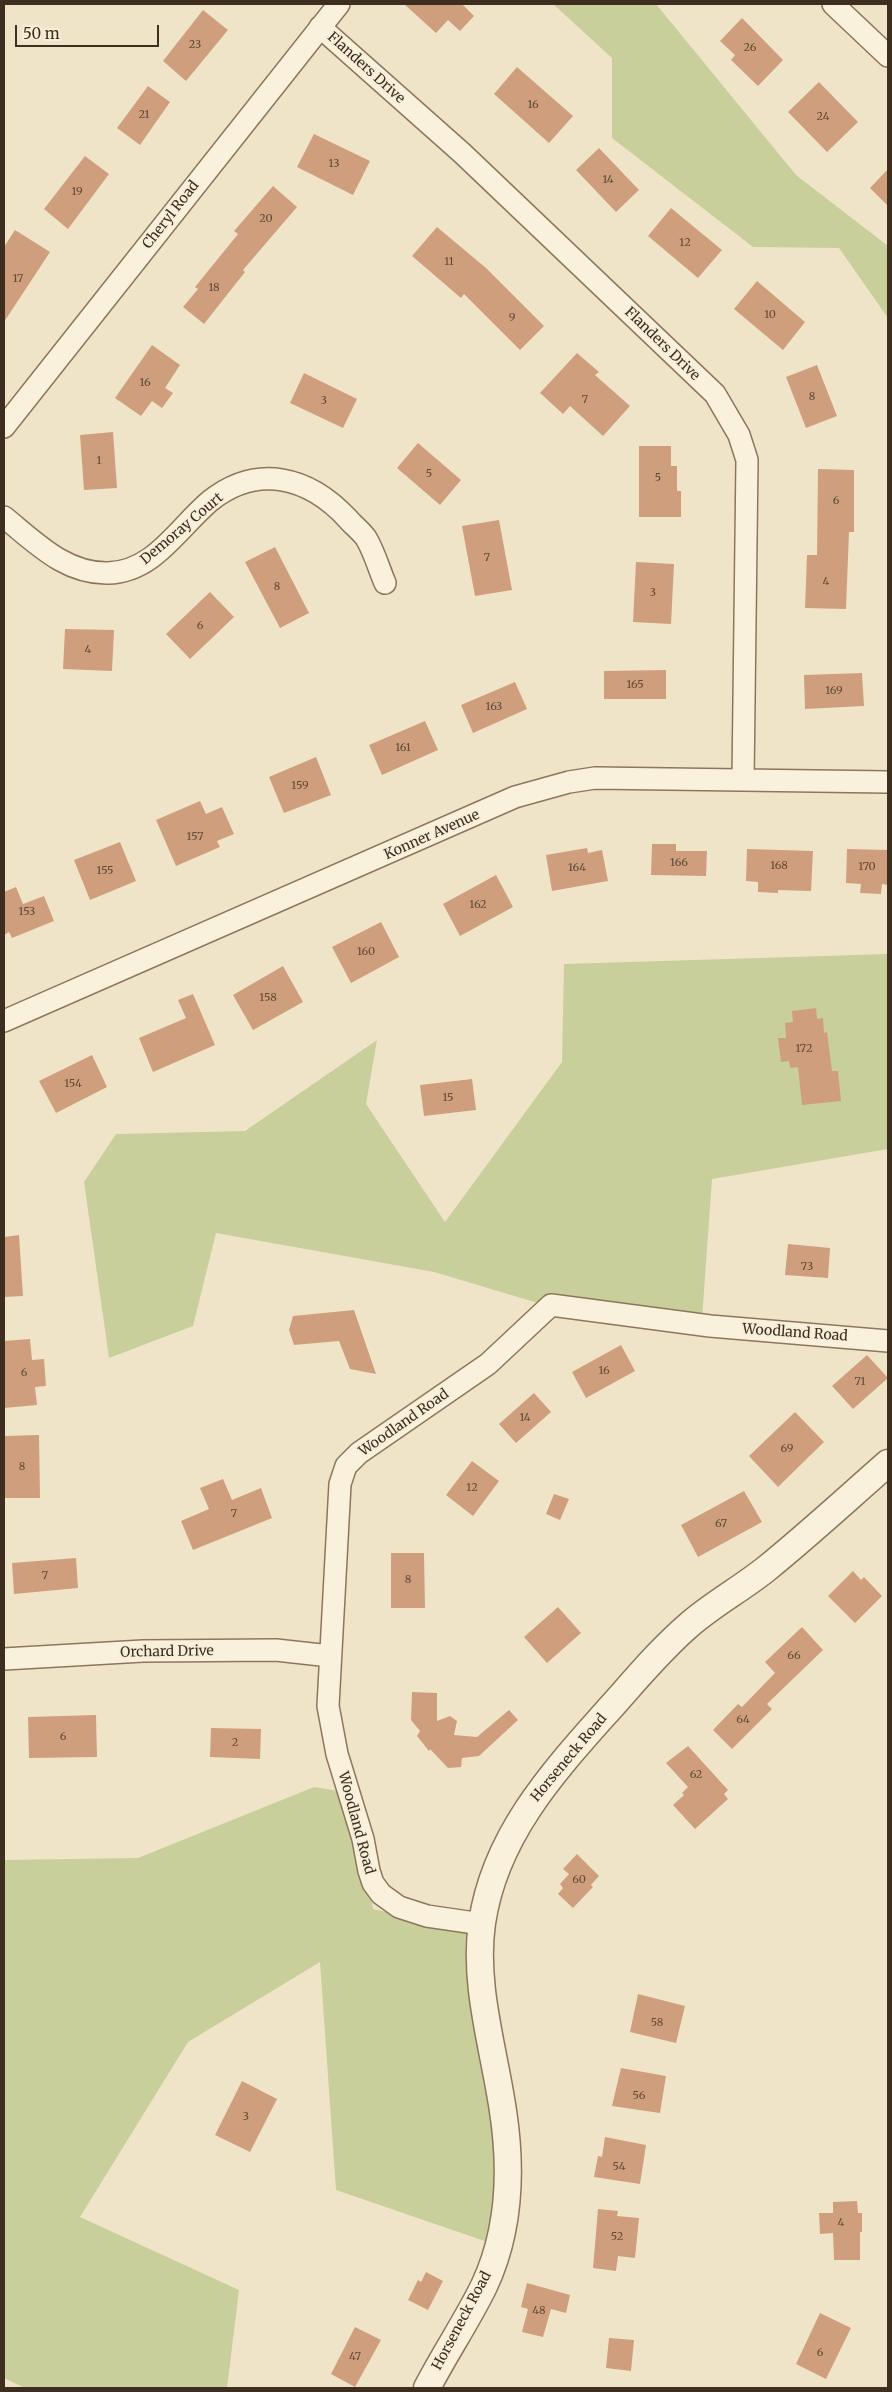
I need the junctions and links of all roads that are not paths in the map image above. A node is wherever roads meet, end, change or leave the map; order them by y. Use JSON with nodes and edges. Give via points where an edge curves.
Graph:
{"nodes":[{"id":1,"x":339,"y":4,"type":"edge"},
{"id":2,"x":834,"y":4,"type":"edge"},
{"id":3,"x":320,"y":27,"type":"junction"},
{"id":4,"x":888,"y":56,"type":"edge"},
{"id":5,"x":4,"y":427,"type":"edge"},
{"id":6,"x":4,"y":517,"type":"edge"},
{"id":7,"x":385,"y":583,"type":"dead end"},
{"id":8,"x":743,"y":780,"type":"junction"},
{"id":9,"x":888,"y":782,"type":"edge"},
{"id":10,"x":4,"y":1021,"type":"edge"},
{"id":11,"x":888,"y":1342,"type":"edge"},
{"id":12,"x":888,"y":1463,"type":"edge"},
{"id":13,"x":330,"y":1656,"type":"junction"},
{"id":14,"x":4,"y":1659,"type":"edge"},
{"id":15,"x":482,"y":1924,"type":"junction"},
{"id":16,"x":427,"y":2388,"type":"edge"}],
"edges":[{"from":1,"to":3,"type":"street","name":"Cheryl Road"},
{"from":2,"to":4,"type":"street"},
{"from":3,"to":5,"type":"street","name":"Cheryl Road"},
{"from":3,"to":8,"type":"street","name":"Flanders Drive","via":[[462,154],[653,333],[715,394],[730,416],[747,460]]},
{"from":6,"to":7,"type":"street","name":"Demoray Court","via":[[71,566],[106,573],[122,572],[154,556],[199,511],[233,487],[247,481],[286,480],[311,488],[338,508],[366,538]]},
{"from":8,"to":9,"type":"street","name":"Konner Avenue"},
{"from":8,"to":10,"type":"street","name":"Konner Avenue","via":[[595,778],[515,797]]},
{"from":11,"to":13,"type":"street","name":"Woodland Road","via":[[710,1326],[551,1305],[488,1364],[359,1453],[346,1466],[340,1484]]},
{"from":12,"to":15,"type":"street","name":"Horseneck Road","via":[[764,1570],[688,1625],[561,1762],[533,1800],[504,1849]]},
{"from":13,"to":14,"type":"street","name":"Orchard Drive","via":[[276,1650],[142,1651]]},
{"from":13,"to":15,"type":"street","name":"Woodland Road","via":[[328,1706],[337,1754],[373,1883],[398,1907],[427,1916]]},
{"from":15,"to":16,"type":"street","name":"Horseneck Road","via":[[482,1986],[508,2155],[505,2221],[485,2284]]}]}
